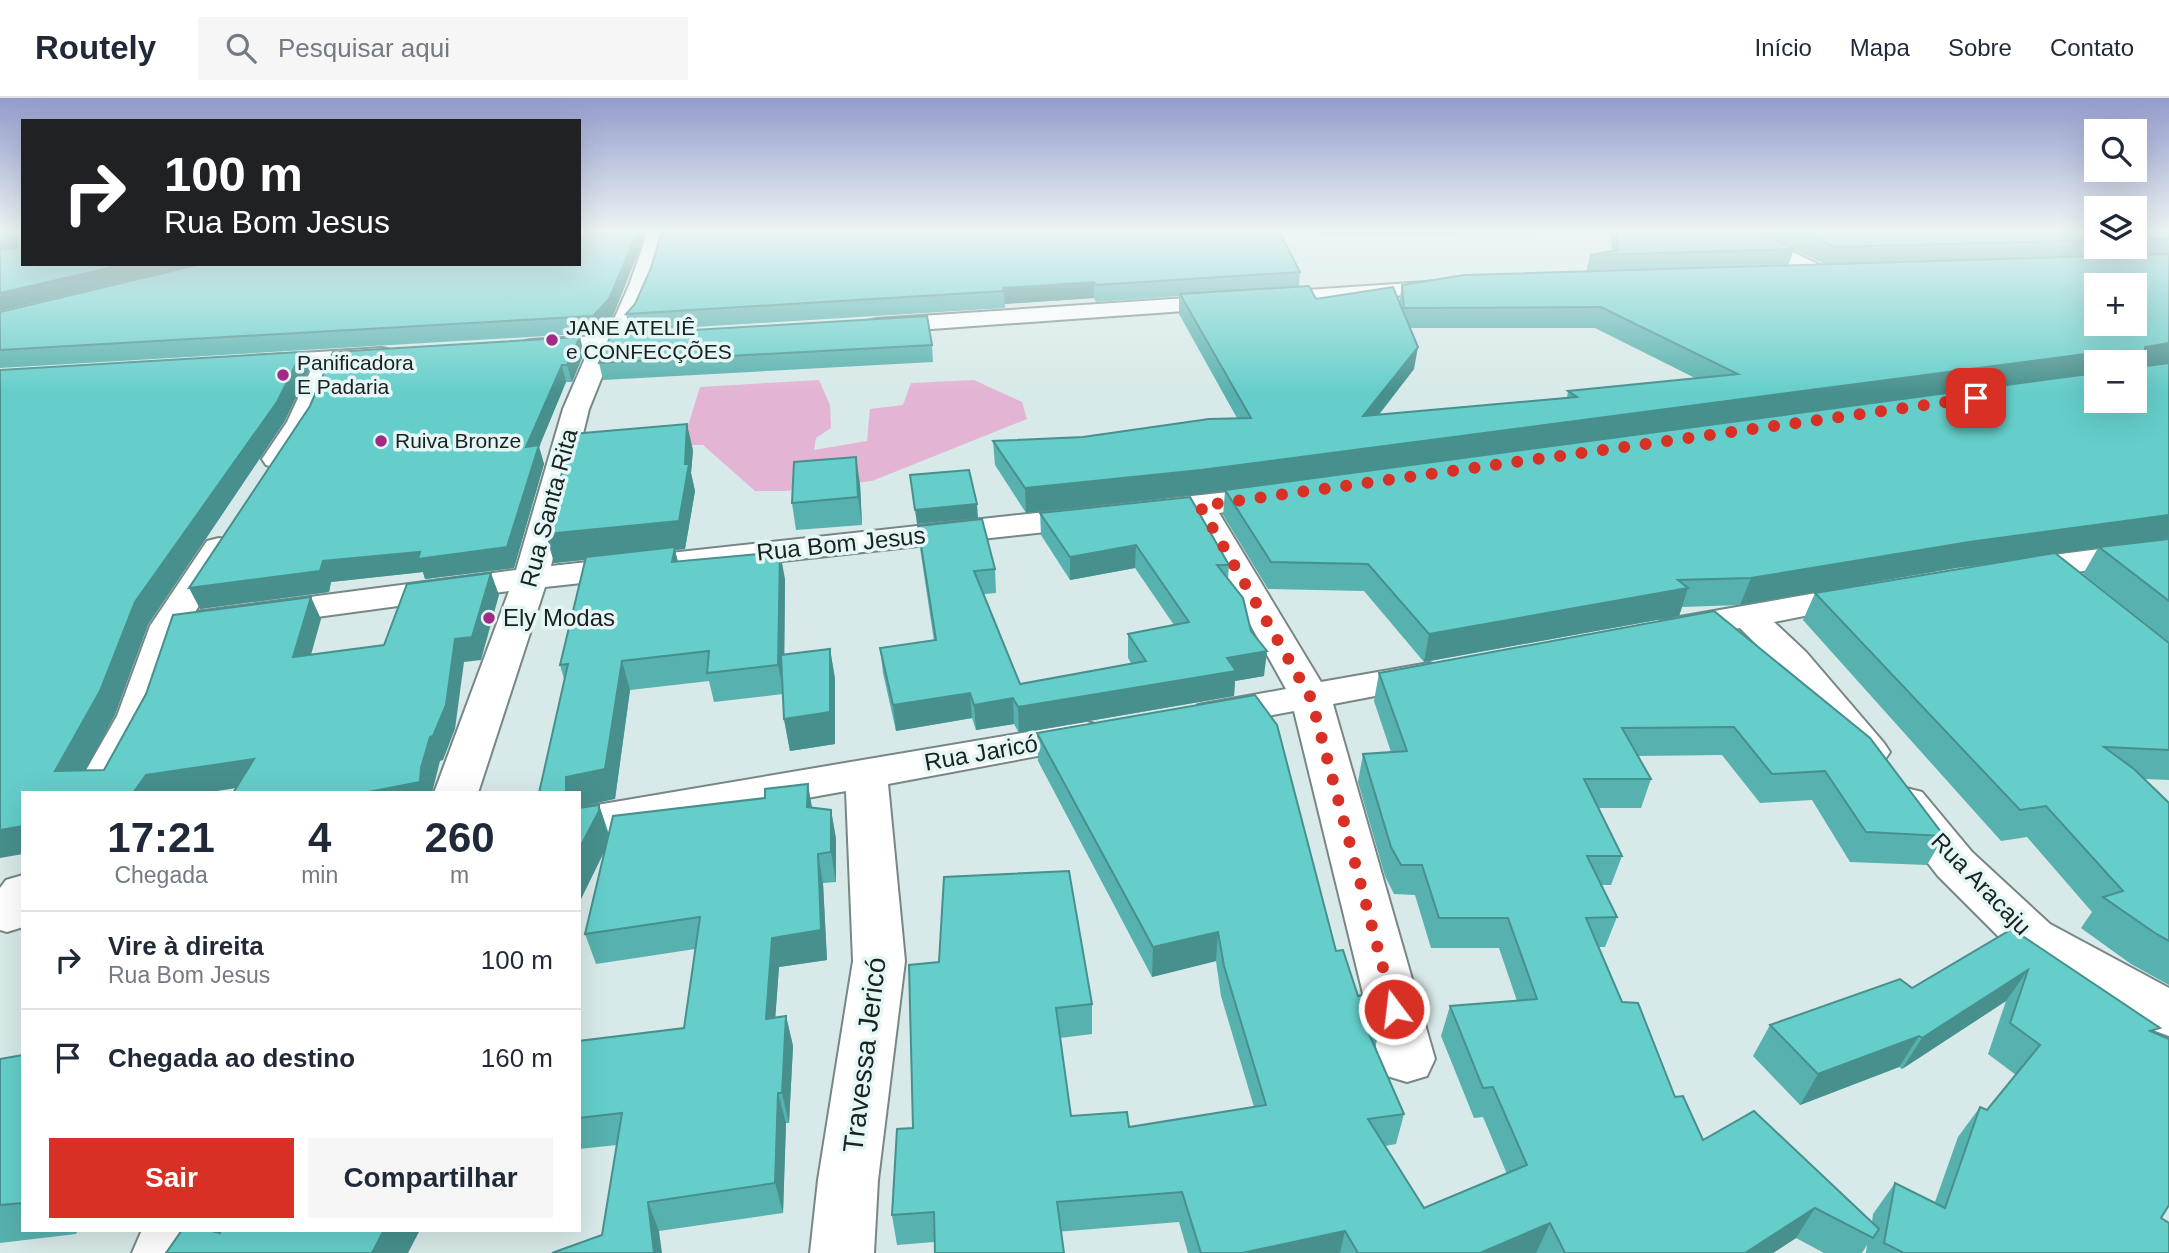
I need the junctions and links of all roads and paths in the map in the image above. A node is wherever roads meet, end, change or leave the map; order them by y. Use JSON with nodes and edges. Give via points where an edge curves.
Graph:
{"nodes":[{"id":1,"x":641,"y":285,"type":"edge"},
{"id":2,"x":1475,"y":285,"type":"edge"},
{"id":3,"x":854,"y":327,"type":"edge"},
{"id":4,"x":688,"y":337,"type":"edge"},
{"id":5,"x":604,"y":342,"type":"junction"},
{"id":6,"x":507,"y":348,"type":"edge"},
{"id":7,"x":397,"y":355,"type":"edge"},
{"id":8,"x":328,"y":359,"type":"junction"},
{"id":9,"x":232,"y":364,"type":"edge"},
{"id":10,"x":259,"y":486,"type":"edge"},
{"id":11,"x":1310,"y":491,"type":"edge"},
{"id":12,"x":1200,"y":506,"type":"junction"},
{"id":13,"x":238,"y":518,"type":"edge"},
{"id":14,"x":2169,"y":550,"type":"edge"},
{"id":15,"x":2047,"y":565,"type":"junction"},
{"id":16,"x":1984,"y":575,"type":"edge"},
{"id":17,"x":531,"y":578,"type":"junction"},
{"id":18,"x":1892,"y":590,"type":"edge"},
{"id":19,"x":2087,"y":598,"type":"edge"},
{"id":20,"x":1747,"y":615,"type":"junction"},
{"id":21,"x":168,"y":626,"type":"junction"},
{"id":22,"x":1638,"y":636,"type":"edge"},
{"id":23,"x":1461,"y":669,"type":"edge"},
{"id":24,"x":1311,"y":698,"type":"junction"},
{"id":25,"x":1176,"y":720,"type":"edge"},
{"id":26,"x":1122,"y":729,"type":"edge"},
{"id":27,"x":866,"y":772,"type":"junction"},
{"id":28,"x":97,"y":791,"type":"edge"},
{"id":29,"x":457,"y":791,"type":"edge"},
{"id":30,"x":581,"y":824,"type":"edge"},
{"id":31,"x":2169,"y":1014,"type":"edge"},
{"id":32,"x":1407,"y":1059,"type":"dead end"},
{"id":33,"x":179,"y":1232,"type":"edge"},
{"id":34,"x":164,"y":1253,"type":"edge"},
{"id":35,"x":842,"y":1253,"type":"edge"}],
"edges":[{"from":1,"to":5,"type":"street","name":"Rua Santa Rita","via":[[625,320]]},
{"from":2,"to":3,"type":"street"},
{"from":4,"to":5,"type":"street"},
{"from":5,"to":6,"type":"street"},
{"from":5,"to":17,"type":"street","name":"Rua Santa Rita","via":[[576,409]]},
{"from":7,"to":8,"type":"street"},
{"from":8,"to":9,"type":"street"},
{"from":8,"to":10,"type":"street","via":[[301,422]]},
{"from":11,"to":12,"type":"street","name":"Rua Bom Jesus"},
{"from":12,"to":17,"type":"street","name":"Rua Bom Jesus"},
{"from":12,"to":24,"type":"street"},
{"from":13,"to":21,"type":"street"},
{"from":14,"to":15,"type":"street"},
{"from":15,"to":16,"type":"street"},
{"from":15,"to":19,"type":"street"},
{"from":17,"to":21,"type":"street","name":"Rua Bom Jesus"},
{"from":17,"to":29,"type":"street","name":"Rua Santa Rita"},
{"from":18,"to":20,"type":"street"},
{"from":20,"to":22,"type":"street"},
{"from":20,"to":31,"type":"street","name":"Rua Aracaju","via":[[1854,731],[1955,864],[2032,938]]},
{"from":21,"to":28,"type":"street","via":[[137,716]]},
{"from":23,"to":24,"type":"street"},
{"from":24,"to":25,"type":"street"},
{"from":24,"to":32,"type":"street"},
{"from":26,"to":27,"type":"street","name":"Rua Jaricó"},
{"from":27,"to":30,"type":"street","name":"Rua Jaricó"},
{"from":27,"to":35,"type":"street","name":"Travessa Jericó","via":[[879,961]]},
{"from":33,"to":34,"type":"street"}]}
